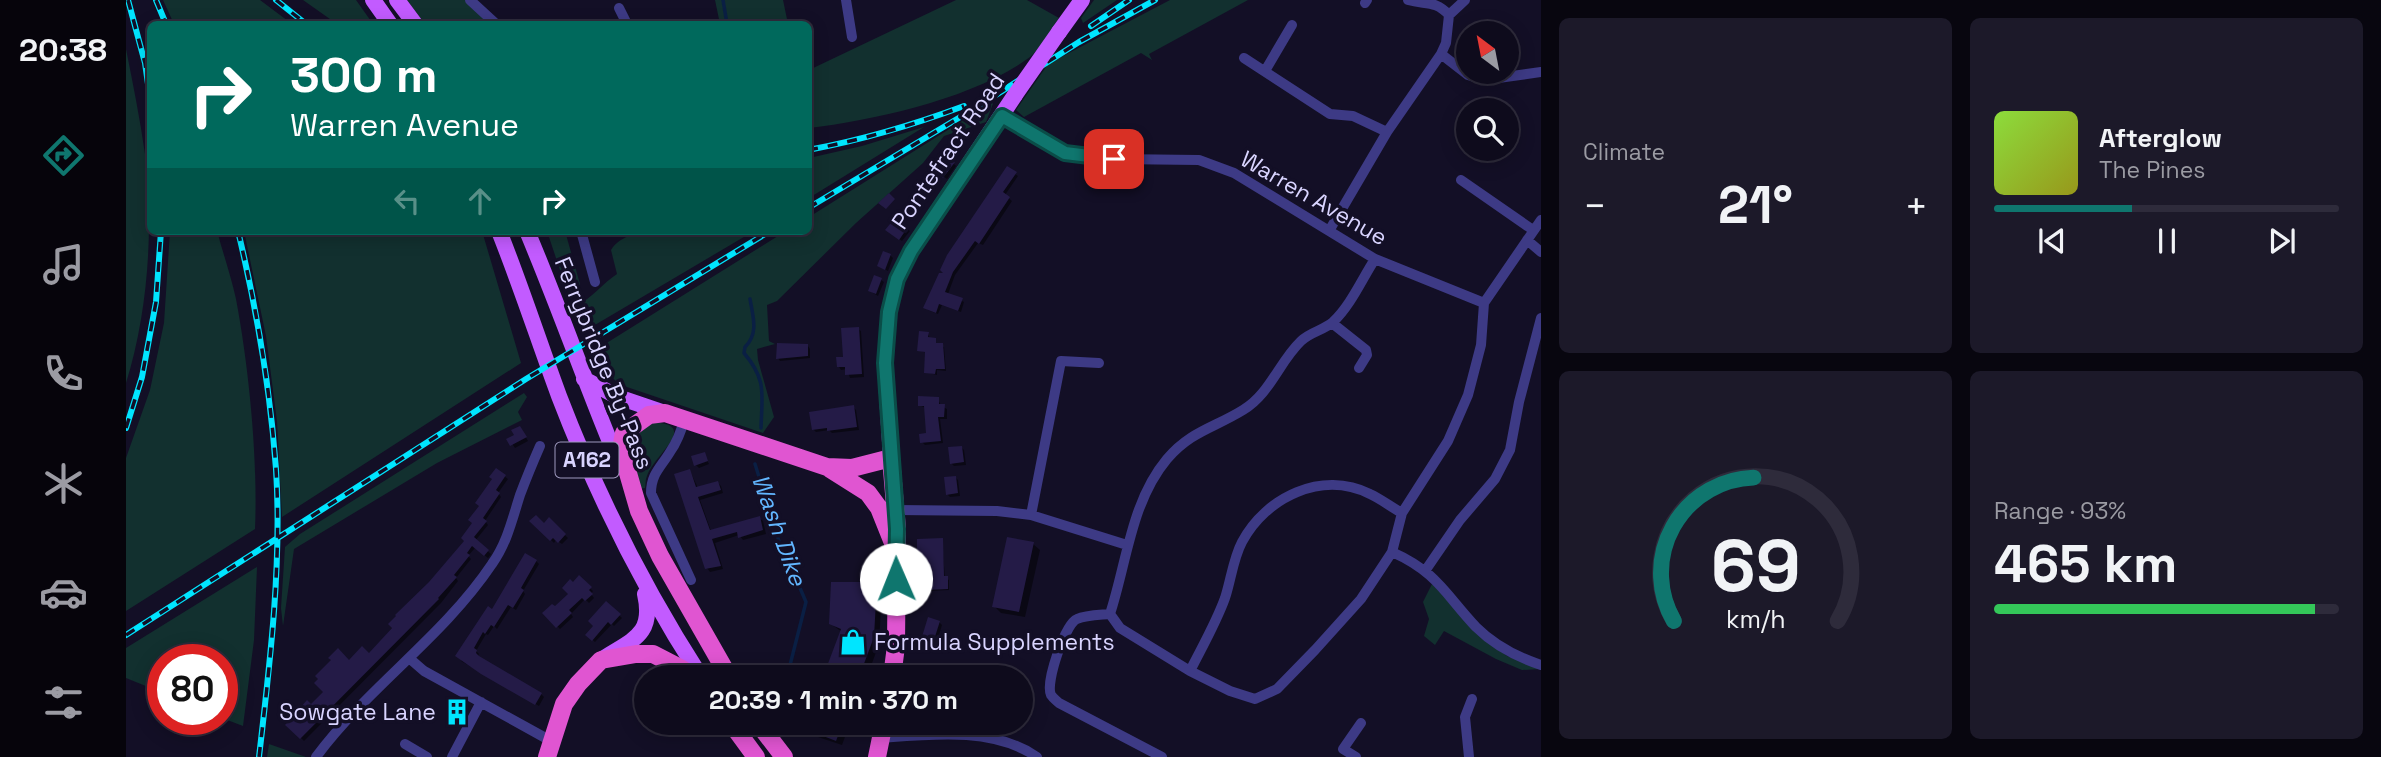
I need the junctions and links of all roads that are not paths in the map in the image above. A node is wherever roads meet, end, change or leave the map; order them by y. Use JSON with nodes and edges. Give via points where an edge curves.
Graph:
{"nodes":[{"id":1,"x":373,"y":0,"type":"edge"},
{"id":2,"x":397,"y":0,"type":"edge"},
{"id":3,"x":470,"y":0,"type":"edge"},
{"id":4,"x":846,"y":0,"type":"edge"},
{"id":5,"x":1082,"y":0,"type":"edge"},
{"id":6,"x":1408,"y":0,"type":"edge"},
{"id":7,"x":1465,"y":0,"type":"edge"},
{"id":8,"x":620,"y":8,"type":"dead end"},
{"id":9,"x":1449,"y":15,"type":"junction"},
{"id":10,"x":388,"y":21,"type":"edge"},
{"id":11,"x":413,"y":21,"type":"edge"},
{"id":12,"x":493,"y":21,"type":"edge"},
{"id":13,"x":626,"y":21,"type":"edge"},
{"id":14,"x":1292,"y":25,"type":"dead end"},
{"id":15,"x":852,"y":37,"type":"dead end"},
{"id":16,"x":1441,"y":54,"type":"junction"},
{"id":17,"x":1244,"y":58,"type":"dead end"},
{"id":18,"x":1265,"y":72,"type":"junction"},
{"id":19,"x":1541,"y":72,"type":"edge"},
{"id":20,"x":1002,"y":116,"type":"junction"},
{"id":21,"x":1387,"y":132,"type":"junction"},
{"id":22,"x":1461,"y":180,"type":"dead end"},
{"id":23,"x":1541,"y":220,"type":"edge"},
{"id":24,"x":1329,"y":230,"type":"junction"},
{"id":25,"x":500,"y":235,"type":"edge"},
{"id":26,"x":529,"y":235,"type":"edge"},
{"id":27,"x":582,"y":235,"type":"edge"},
{"id":28,"x":1530,"y":235,"type":"junction"},
{"id":29,"x":1541,"y":252,"type":"edge"},
{"id":30,"x":1375,"y":259,"type":"junction"},
{"id":31,"x":595,"y":282,"type":"dead end"},
{"id":32,"x":1485,"y":303,"type":"junction"},
{"id":33,"x":1541,"y":318,"type":"edge"},
{"id":34,"x":1332,"y":323,"type":"junction"},
{"id":35,"x":1099,"y":363,"type":"dead end"},
{"id":36,"x":1359,"y":368,"type":"dead end"},
{"id":37,"x":584,"y":379,"type":"junction"},
{"id":38,"x":664,"y":413,"type":"junction"},
{"id":39,"x":684,"y":420,"type":"junction"},
{"id":40,"x":540,"y":446,"type":"dead end"},
{"id":41,"x":891,"y":458,"type":"junction"},
{"id":42,"x":827,"y":467,"type":"junction"},
{"id":43,"x":893,"y":480,"type":"junction"},
{"id":44,"x":853,"y":482,"type":"junction"},
{"id":45,"x":895,"y":510,"type":"junction"},
{"id":46,"x":639,"y":511,"type":"junction"},
{"id":47,"x":1402,"y":513,"type":"junction"},
{"id":48,"x":1031,"y":515,"type":"junction"},
{"id":49,"x":1127,"y":545,"type":"junction"},
{"id":50,"x":895,"y":548,"type":"junction"},
{"id":51,"x":1392,"y":552,"type":"junction"},
{"id":52,"x":1424,"y":570,"type":"junction"},
{"id":53,"x":640,"y":575,"type":"junction"},
{"id":54,"x":691,"y":580,"type":"dead end"},
{"id":55,"x":1110,"y":614,"type":"junction"},
{"id":56,"x":410,"y":658,"type":"junction"},
{"id":57,"x":601,"y":660,"type":"junction"},
{"id":58,"x":674,"y":665,"type":"edge"},
{"id":59,"x":693,"y":665,"type":"edge"},
{"id":60,"x":722,"y":665,"type":"edge"},
{"id":61,"x":894,"y":665,"type":"edge"},
{"id":62,"x":1541,"y":665,"type":"edge"},
{"id":63,"x":1190,"y":671,"type":"junction"},
{"id":64,"x":1472,"y":699,"type":"dead end"},
{"id":65,"x":481,"y":702,"type":"junction"},
{"id":66,"x":1361,"y":723,"type":"dead end"},
{"id":67,"x":740,"y":735,"type":"edge"},
{"id":68,"x":767,"y":735,"type":"edge"},
{"id":69,"x":882,"y":735,"type":"edge"},
{"id":70,"x":948,"y":735,"type":"edge"},
{"id":71,"x":405,"y":744,"type":"dead end"},
{"id":72,"x":549,"y":749,"type":"edge"},
{"id":73,"x":316,"y":757,"type":"edge"},
{"id":74,"x":427,"y":757,"type":"edge"},
{"id":75,"x":452,"y":757,"type":"edge"},
{"id":76,"x":756,"y":757,"type":"edge"},
{"id":77,"x":784,"y":757,"type":"edge"},
{"id":78,"x":877,"y":757,"type":"edge"},
{"id":79,"x":1037,"y":757,"type":"edge"},
{"id":80,"x":1162,"y":757,"type":"edge"},
{"id":81,"x":1356,"y":757,"type":"edge"},
{"id":82,"x":1469,"y":757,"type":"edge"}],
"edges":[{"from":1,"to":10,"type":"main road"},
{"from":2,"to":11,"type":"main road"},
{"from":3,"to":12,"type":"street"},
{"from":4,"to":15,"type":"street"},
{"from":5,"to":20,"type":"main road","name":"Pontefract Road","bridge":true},
{"from":6,"to":9,"type":"street","via":[[1430,1]]},
{"from":7,"to":9,"type":"street"},
{"from":8,"to":13,"type":"street"},
{"from":9,"to":16,"type":"street"},
{"from":14,"to":18,"type":"street"},
{"from":16,"to":19,"type":"street","via":[[1468,75],[1484,80]]},
{"from":16,"to":21,"type":"street"},
{"from":17,"to":18,"type":"street"},
{"from":18,"to":21,"type":"street","via":[[1330,114],[1353,116]]},
{"from":20,"to":24,"type":"street","name":"Warren Avenue","via":[[1065,153],[1199,160],[1234,173]]},
{"from":20,"to":41,"type":"main road","name":"Pontefract Road","via":[[897,279],[885,363]]},
{"from":21,"to":24,"type":"street"},
{"from":22,"to":28,"type":"street"},
{"from":23,"to":28,"type":"street"},
{"from":24,"to":30,"type":"street","name":"Warren Avenue"},
{"from":25,"to":53,"type":"main road","number":"A162","via":[[560,397]]},
{"from":26,"to":37,"type":"main road","name":"Ferrybridge By-Pass","number":"A162"},
{"from":27,"to":31,"type":"street"},
{"from":28,"to":29,"type":"street"},
{"from":28,"to":32,"type":"street"},
{"from":30,"to":32,"type":"street","name":"Warren Avenue"},
{"from":30,"to":34,"type":"street"},
{"from":32,"to":47,"type":"street","via":[[1481,345],[1468,394],[1448,441]]},
{"from":33,"to":52,"type":"street","via":[[1510,450],[1495,479]]},
{"from":34,"to":36,"type":"street","via":[[1366,349]]},
{"from":34,"to":49,"type":"street","via":[[1303,339],[1264,393],[1244,410],[1188,439],[1166,461],[1143,500]]},
{"from":35,"to":48,"type":"street","via":[[1061,361]]},
{"from":37,"to":38,"type":"main road"},
{"from":37,"to":46,"type":"main road","name":"Ferrybridge By-Pass","number":"A162"},
{"from":38,"to":39,"type":"highway"},
{"from":38,"to":46,"type":"highway","via":[[649,415],[624,433],[621,449]]},
{"from":39,"to":42,"type":"highway"},
{"from":39,"to":54,"type":"street","via":[[670,454],[655,472],[651,493]]},
{"from":40,"to":56,"type":"street","via":[[494,563],[466,600]]},
{"from":41,"to":42,"type":"highway","via":[[852,468]]},
{"from":41,"to":43,"type":"highway","name":"Pontefract Road"},
{"from":42,"to":44,"type":"highway"},
{"from":43,"to":44,"type":"highway"},
{"from":43,"to":45,"type":"highway","name":"Pontefract Road"},
{"from":44,"to":50,"type":"highway","via":[[879,508]]},
{"from":45,"to":48,"type":"street"},
{"from":45,"to":50,"type":"highway","name":"Pontefract Road"},
{"from":46,"to":60,"type":"highway","number":"A162"},
{"from":47,"to":51,"type":"street"},
{"from":47,"to":63,"type":"street","via":[[1368,492],[1336,485],[1307,487],[1284,497],[1251,526],[1240,545],[1225,599]]},
{"from":48,"to":49,"type":"street"},
{"from":49,"to":55,"type":"street"},
{"from":50,"to":61,"type":"highway","name":"Pontefract Road"},
{"from":51,"to":52,"type":"street"},
{"from":51,"to":63,"type":"street","via":[[1361,599],[1277,689],[1255,699]]},
{"from":52,"to":62,"type":"street","via":[[1477,629],[1509,652]]},
{"from":53,"to":57,"type":"main road","number":"A162","via":[[649,612],[644,630]]},
{"from":53,"to":59,"type":"main road","number":"A162"},
{"from":55,"to":63,"type":"street","via":[[1120,628]]},
{"from":55,"to":80,"type":"street","via":[[1077,618],[1070,624],[1050,685],[1051,695]]},
{"from":56,"to":65,"type":"street"},
{"from":56,"to":73,"type":"street"},
{"from":57,"to":58,"type":"highway","via":[[653,654]]},
{"from":57,"to":72,"type":"highway","number":"A162","via":[[564,704]]},
{"from":64,"to":82,"type":"street","via":[[1465,717]]},
{"from":65,"to":72,"type":"street"},
{"from":65,"to":75,"type":"street"},
{"from":66,"to":81,"type":"street","via":[[1343,749]]},
{"from":67,"to":76,"type":"highway"},
{"from":68,"to":77,"type":"highway"},
{"from":69,"to":78,"type":"highway"},
{"from":70,"to":79,"type":"street","via":[[1006,741]]},
{"from":71,"to":74,"type":"street"}]}
